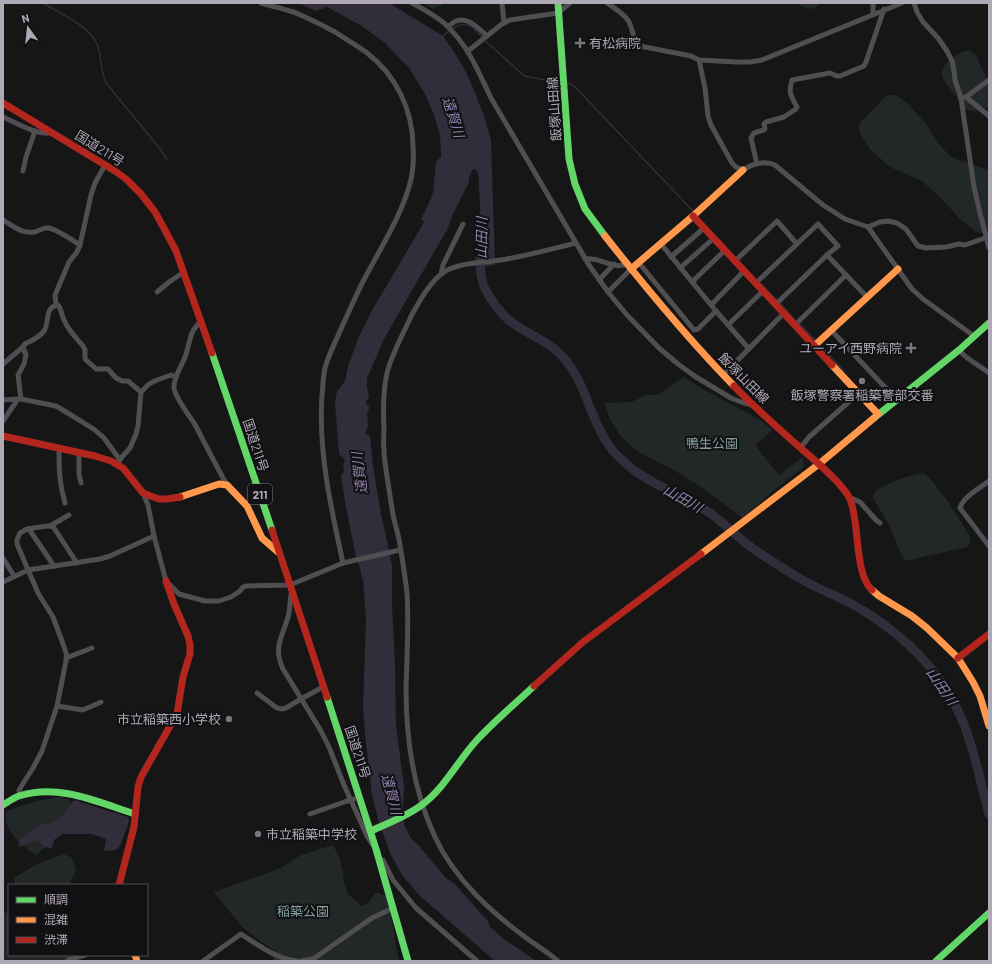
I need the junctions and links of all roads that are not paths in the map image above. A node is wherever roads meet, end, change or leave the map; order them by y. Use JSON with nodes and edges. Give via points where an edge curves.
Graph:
{"nodes":[{"id":1,"x":261,"y":3,"type":"edge"},
{"id":2,"x":412,"y":3,"type":"edge"},
{"id":3,"x":502,"y":3,"type":"edge"},
{"id":4,"x":558,"y":3,"type":"edge"},
{"id":5,"x":570,"y":3,"type":"edge"},
{"id":6,"x":607,"y":3,"type":"edge"},
{"id":7,"x":873,"y":3,"type":"edge"},
{"id":8,"x":902,"y":3,"type":"edge"},
{"id":9,"x":914,"y":3,"type":"edge"},
{"id":10,"x":884,"y":10,"type":"junction"},
{"id":11,"x":558,"y":12,"type":"junction"},
{"id":12,"x":873,"y":14,"type":"junction"},
{"id":13,"x":504,"y":23,"type":"junction"},
{"id":14,"x":448,"y":26,"type":"junction"},
{"id":15,"x":485,"y":38,"type":"junction"},
{"id":16,"x":468,"y":51,"type":"junction"},
{"id":17,"x":699,"y":60,"type":"junction"},
{"id":18,"x":989,"y":80,"type":"edge"},
{"id":19,"x":963,"y":98,"type":"junction"},
{"id":20,"x":3,"y":103,"type":"edge"},
{"id":21,"x":989,"y":116,"type":"edge"},
{"id":22,"x":3,"y":117,"type":"edge"},
{"id":23,"x":35,"y":131,"type":"junction"},
{"id":24,"x":52,"y":132,"type":"junction"},
{"id":25,"x":757,"y":164,"type":"junction"},
{"id":26,"x":105,"y":165,"type":"junction"},
{"id":27,"x":23,"y":170,"type":"dead end"},
{"id":28,"x":743,"y":170,"type":"junction"},
{"id":29,"x":693,"y":216,"type":"junction"},
{"id":30,"x":3,"y":220,"type":"edge"},
{"id":31,"x":463,"y":224,"type":"dead end"},
{"id":32,"x":868,"y":226,"type":"junction"},
{"id":33,"x":704,"y":228,"type":"junction"},
{"id":34,"x":988,"y":237,"type":"edge"},
{"id":35,"x":714,"y":238,"type":"junction"},
{"id":36,"x":576,"y":243,"type":"junction"},
{"id":37,"x":661,"y":244,"type":"junction"},
{"id":38,"x":798,"y":244,"type":"junction"},
{"id":39,"x":80,"y":245,"type":"junction"},
{"id":40,"x":989,"y":248,"type":"edge"},
{"id":41,"x":725,"y":250,"type":"junction"},
{"id":42,"x":827,"y":255,"type":"junction"},
{"id":43,"x":671,"y":257,"type":"junction"},
{"id":44,"x":585,"y":259,"type":"junction"},
{"id":45,"x":735,"y":261,"type":"junction"},
{"id":46,"x":639,"y":263,"type":"junction"},
{"id":47,"x":614,"y":264,"type":"junction"},
{"id":48,"x":629,"y":267,"type":"junction"},
{"id":49,"x":680,"y":268,"type":"junction"},
{"id":50,"x":898,"y":268,"type":"junction"},
{"id":51,"x":744,"y":270,"type":"junction"},
{"id":52,"x":184,"y":272,"type":"junction"},
{"id":53,"x":441,"y":274,"type":"junction"},
{"id":54,"x":846,"y":275,"type":"junction"},
{"id":55,"x":599,"y":280,"type":"junction"},
{"id":56,"x":692,"y":282,"type":"junction"},
{"id":57,"x":756,"y":283,"type":"junction"},
{"id":58,"x":763,"y":291,"type":"junction"},
{"id":59,"x":157,"y":292,"type":"dead end"},
{"id":60,"x":608,"y":292,"type":"junction"},
{"id":61,"x":867,"y":297,"type":"junction"},
{"id":62,"x":776,"y":304,"type":"junction"},
{"id":63,"x":56,"y":305,"type":"junction"},
{"id":64,"x":711,"y":305,"type":"junction"},
{"id":65,"x":716,"y":311,"type":"junction"},
{"id":66,"x":784,"y":313,"type":"junction"},
{"id":67,"x":201,"y":321,"type":"junction"},
{"id":68,"x":989,"y":323,"type":"edge"},
{"id":69,"x":728,"y":325,"type":"junction"},
{"id":70,"x":795,"y":325,"type":"junction"},
{"id":71,"x":831,"y":330,"type":"junction"},
{"id":72,"x":974,"y":336,"type":"junction"},
{"id":73,"x":814,"y":346,"type":"junction"},
{"id":74,"x":23,"y":347,"type":"junction"},
{"id":75,"x":749,"y":349,"type":"junction"},
{"id":76,"x":959,"y":350,"type":"junction"},
{"id":77,"x":3,"y":364,"type":"edge"},
{"id":78,"x":989,"y":373,"type":"edge"},
{"id":79,"x":723,"y":375,"type":"junction"},
{"id":80,"x":176,"y":377,"type":"junction"},
{"id":81,"x":141,"y":392,"type":"junction"},
{"id":82,"x":858,"y":393,"type":"junction"},
{"id":83,"x":19,"y":399,"type":"junction"},
{"id":84,"x":896,"y":399,"type":"junction"},
{"id":85,"x":3,"y":400,"type":"edge"},
{"id":86,"x":752,"y":405,"type":"junction"},
{"id":87,"x":878,"y":414,"type":"junction"},
{"id":88,"x":3,"y":421,"type":"edge"},
{"id":89,"x":3,"y":436,"type":"edge"},
{"id":90,"x":801,"y":447,"type":"junction"},
{"id":91,"x":59,"y":448,"type":"junction"},
{"id":92,"x":79,"y":452,"type":"junction"},
{"id":93,"x":119,"y":462,"type":"junction"},
{"id":94,"x":819,"y":464,"type":"junction"},
{"id":95,"x":989,"y":481,"type":"edge"},
{"id":96,"x":81,"y":483,"type":"dead end"},
{"id":97,"x":227,"y":485,"type":"junction"},
{"id":98,"x":144,"y":493,"type":"junction"},
{"id":99,"x":849,"y":497,"type":"junction"},
{"id":100,"x":65,"y":503,"type":"dead end"},
{"id":101,"x":69,"y":515,"type":"dead end"},
{"id":102,"x":880,"y":523,"type":"dead end"},
{"id":103,"x":50,"y":526,"type":"junction"},
{"id":104,"x":29,"y":529,"type":"junction"},
{"id":105,"x":154,"y":536,"type":"junction"},
{"id":106,"x":989,"y":546,"type":"edge"},
{"id":107,"x":399,"y":550,"type":"junction"},
{"id":108,"x":278,"y":552,"type":"junction"},
{"id":109,"x":3,"y":558,"type":"edge"},
{"id":110,"x":77,"y":562,"type":"junction"},
{"id":111,"x":345,"y":562,"type":"junction"},
{"id":112,"x":54,"y":566,"type":"junction"},
{"id":113,"x":28,"y":570,"type":"junction"},
{"id":114,"x":14,"y":576,"type":"junction"},
{"id":115,"x":3,"y":582,"type":"edge"},
{"id":116,"x":166,"y":582,"type":"junction"},
{"id":117,"x":290,"y":587,"type":"junction"},
{"id":118,"x":989,"y":634,"type":"edge"},
{"id":119,"x":92,"y":648,"type":"dead end"},
{"id":120,"x":66,"y":658,"type":"junction"},
{"id":121,"x":958,"y":658,"type":"junction"},
{"id":122,"x":323,"y":687,"type":"junction"},
{"id":123,"x":257,"y":693,"type":"dead end"},
{"id":124,"x":301,"y":698,"type":"junction"},
{"id":125,"x":101,"y":702,"type":"dead end"},
{"id":126,"x":57,"y":706,"type":"junction"},
{"id":127,"x":989,"y":726,"type":"edge"},
{"id":128,"x":20,"y":796,"type":"junction"},
{"id":129,"x":357,"y":798,"type":"junction"},
{"id":130,"x":3,"y":805,"type":"edge"},
{"id":131,"x":422,"y":806,"type":"junction"},
{"id":132,"x":136,"y":814,"type":"junction"},
{"id":133,"x":310,"y":814,"type":"dead end"},
{"id":134,"x":373,"y":831,"type":"junction"},
{"id":135,"x":376,"y":849,"type":"junction"},
{"id":136,"x":119,"y":884,"type":"edge"},
{"id":137,"x":394,"y":908,"type":"junction"},
{"id":138,"x":989,"y":913,"type":"edge"},
{"id":139,"x":82,"y":956,"type":"edge"},
{"id":140,"x":68,"y":960,"type":"edge"},
{"id":141,"x":203,"y":961,"type":"edge"},
{"id":142,"x":297,"y":961,"type":"edge"},
{"id":143,"x":301,"y":961,"type":"edge"},
{"id":144,"x":408,"y":961,"type":"edge"},
{"id":145,"x":477,"y":961,"type":"edge"},
{"id":146,"x":558,"y":961,"type":"edge"},
{"id":147,"x":936,"y":961,"type":"edge"}],
"edges":[{"from":1,"to":111,"type":"street","via":[[292,11],[320,24],[367,53],[394,81],[412,124],[414,156],[409,187],[325,369],[321,407],[322,450],[332,514]]},
{"from":2,"to":14,"type":"street"},
{"from":3,"to":13,"type":"street"},
{"from":4,"to":11,"type":"main road","name":"飯塚山田線"},
{"from":5,"to":11,"type":"street"},
{"from":6,"to":17,"type":"street","via":[[628,20],[640,46],[691,56]]},
{"from":7,"to":12,"type":"street"},
{"from":8,"to":10,"type":"street"},
{"from":9,"to":19,"type":"street","via":[[923,22],[947,51]]},
{"from":10,"to":12,"type":"street"},
{"from":10,"to":25,"type":"street","via":[[864,66],[840,76],[830,73],[792,80],[790,92],[796,109],[784,117],[766,122],[765,130],[752,135]]},
{"from":11,"to":13,"type":"street"},
{"from":11,"to":48,"type":"main road","name":"飯塚山田線","via":[[570,160],[575,184],[585,209]]},
{"from":12,"to":17,"type":"street","via":[[762,60]]},
{"from":13,"to":15,"type":"street"},
{"from":14,"to":15,"type":"street","via":[[455,21],[466,20]]},
{"from":14,"to":16,"type":"street"},
{"from":15,"to":16,"type":"street"},
{"from":16,"to":36,"type":"street","via":[[491,98]]},
{"from":17,"to":28,"type":"street","via":[[711,124],[732,163]]},
{"from":18,"to":19,"type":"street"},
{"from":19,"to":21,"type":"street"},
{"from":19,"to":34,"type":"street","via":[[974,187]]},
{"from":20,"to":24,"type":"main road","name":"国道211号","number":"211"},
{"from":22,"to":23,"type":"street"},
{"from":23,"to":24,"type":"street"},
{"from":23,"to":27,"type":"street"},
{"from":24,"to":26,"type":"main road","name":"国道211号","number":"211"},
{"from":25,"to":28,"type":"street"},
{"from":25,"to":32,"type":"street","via":[[775,165],[823,205],[845,218]]},
{"from":26,"to":39,"type":"street","via":[[91,195]]},
{"from":26,"to":52,"type":"main road","name":"国道211号","number":"211","via":[[126,179],[152,208],[170,238]]},
{"from":28,"to":29,"type":"main road"},
{"from":29,"to":33,"type":"main road"},
{"from":29,"to":37,"type":"main road"},
{"from":30,"to":39,"type":"street","via":[[20,231],[29,233],[49,228]]},
{"from":31,"to":53,"type":"street"},
{"from":32,"to":34,"type":"street","via":[[888,221],[896,223],[906,229],[918,246],[926,248],[965,245]]},
{"from":32,"to":50,"type":"street"},
{"from":33,"to":35,"type":"main road"},
{"from":33,"to":43,"type":"street"},
{"from":34,"to":40,"type":"street"},
{"from":35,"to":41,"type":"main road"},
{"from":35,"to":49,"type":"street"},
{"from":36,"to":44,"type":"street"},
{"from":36,"to":53,"type":"street","via":[[502,260],[458,266]]},
{"from":37,"to":43,"type":"street"},
{"from":37,"to":46,"type":"main road"},
{"from":38,"to":42,"type":"street","via":[[818,224],[838,246]]},
{"from":38,"to":45,"type":"street","via":[[776,222]]},
{"from":38,"to":57,"type":"street"},
{"from":39,"to":63,"type":"street","via":[[69,262],[55,295]]},
{"from":41,"to":45,"type":"main road"},
{"from":41,"to":56,"type":"street"},
{"from":42,"to":54,"type":"street"},
{"from":42,"to":62,"type":"street"},
{"from":43,"to":49,"type":"street"},
{"from":44,"to":47,"type":"street"},
{"from":44,"to":55,"type":"street"},
{"from":45,"to":51,"type":"main road"},
{"from":46,"to":48,"type":"main road"},
{"from":46,"to":65,"type":"street","via":[[694,330]]},
{"from":47,"to":48,"type":"street"},
{"from":47,"to":55,"type":"street"},
{"from":48,"to":60,"type":"street"},
{"from":48,"to":79,"type":"main road","name":"飯塚山田線"},
{"from":49,"to":56,"type":"street"},
{"from":50,"to":61,"type":"main road"},
{"from":50,"to":72,"type":"street","via":[[923,299]]},
{"from":51,"to":57,"type":"main road"},
{"from":51,"to":64,"type":"street"},
{"from":52,"to":59,"type":"street"},
{"from":52,"to":67,"type":"main road","name":"国道211号","number":"211"},
{"from":53,"to":107,"type":"street","via":[[421,299],[396,347],[387,373],[383,404],[384,452]]},
{"from":54,"to":61,"type":"street"},
{"from":54,"to":70,"type":"street"},
{"from":55,"to":60,"type":"street"},
{"from":56,"to":64,"type":"street"},
{"from":57,"to":58,"type":"main road"},
{"from":58,"to":62,"type":"main road"},
{"from":58,"to":69,"type":"street"},
{"from":60,"to":86,"type":"street","via":[[659,348],[678,364],[731,398]]},
{"from":61,"to":71,"type":"main road"},
{"from":62,"to":66,"type":"main road"},
{"from":63,"to":74,"type":"street","via":[[49,311],[43,332]]},
{"from":63,"to":81,"type":"street","via":[[60,307],[68,327],[83,346],[86,359],[96,369],[108,369],[116,378],[128,381]]},
{"from":64,"to":65,"type":"street"},
{"from":65,"to":69,"type":"street"},
{"from":66,"to":70,"type":"main road"},
{"from":66,"to":75,"type":"street"},
{"from":67,"to":80,"type":"street","via":[[192,333]]},
{"from":67,"to":108,"type":"main road","name":"国道211号","number":"211"},
{"from":68,"to":72,"type":"main road"},
{"from":69,"to":75,"type":"street"},
{"from":70,"to":73,"type":"main road"},
{"from":71,"to":73,"type":"main road"},
{"from":71,"to":84,"type":"street"},
{"from":72,"to":76,"type":"main road"},
{"from":73,"to":82,"type":"main road"},
{"from":74,"to":77,"type":"street"},
{"from":74,"to":83,"type":"street","via":[[26,355],[18,375]]},
{"from":75,"to":79,"type":"street"},
{"from":76,"to":78,"type":"street"},
{"from":76,"to":84,"type":"main road"},
{"from":79,"to":86,"type":"main road","name":"飯塚山田線"},
{"from":80,"to":81,"type":"street","via":[[171,375],[157,380]]},
{"from":80,"to":97,"type":"street","via":[[175,392]]},
{"from":81,"to":93,"type":"street","via":[[136,434],[130,448]]},
{"from":82,"to":87,"type":"main road"},
{"from":82,"to":90,"type":"street"},
{"from":83,"to":85,"type":"street"},
{"from":83,"to":88,"type":"street"},
{"from":83,"to":93,"type":"street","via":[[56,406],[95,430],[104,438]]},
{"from":84,"to":87,"type":"main road"},
{"from":86,"to":90,"type":"main road","name":"飯塚山田線"},
{"from":87,"to":94,"type":"main road"},
{"from":89,"to":91,"type":"main road"},
{"from":90,"to":94,"type":"main road","name":"飯塚山田線"},
{"from":91,"to":92,"type":"main road"},
{"from":91,"to":100,"type":"street","via":[[60,481]]},
{"from":92,"to":93,"type":"main road"},
{"from":92,"to":96,"type":"street"},
{"from":93,"to":98,"type":"main road"},
{"from":94,"to":99,"type":"main road","name":"飯塚山田線"},
{"from":94,"to":131,"type":"main road","via":[[583,642],[489,727]]},
{"from":95,"to":106,"type":"street","via":[[963,501],[960,508]]},
{"from":97,"to":98,"type":"main road","via":[[219,484],[167,499]]},
{"from":97,"to":108,"type":"main road","via":[[247,506],[262,538]]},
{"from":98,"to":105,"type":"street"},
{"from":99,"to":102,"type":"street","via":[[860,502]]},
{"from":99,"to":121,"type":"main road","name":"飯塚山田線","via":[[853,507],[861,567],[870,590],[912,616]]},
{"from":101,"to":103,"type":"street"},
{"from":103,"to":104,"type":"street"},
{"from":103,"to":110,"type":"street"},
{"from":104,"to":112,"type":"street"},
{"from":104,"to":113,"type":"street","via":[[20,533],[17,540]]},
{"from":105,"to":110,"type":"street","via":[[110,556]]},
{"from":105,"to":116,"type":"street"},
{"from":107,"to":111,"type":"street"},
{"from":107,"to":131,"type":"street","via":[[407,592],[408,738]]},
{"from":108,"to":117,"type":"main road","name":"国道211号","number":"211"},
{"from":109,"to":114,"type":"street"},
{"from":110,"to":112,"type":"street"},
{"from":111,"to":117,"type":"street"},
{"from":112,"to":113,"type":"street"},
{"from":113,"to":114,"type":"street"},
{"from":113,"to":120,"type":"street","via":[[52,617]]},
{"from":114,"to":115,"type":"street"},
{"from":116,"to":117,"type":"street","via":[[179,594],[205,601],[219,601],[231,597],[246,586]]},
{"from":116,"to":132,"type":"main road","via":[[188,636],[190,654],[177,714],[141,777]]},
{"from":117,"to":122,"type":"main road","name":"国道211号","number":"211"},
{"from":117,"to":124,"type":"street","via":[[288,614],[278,651],[280,663]]},
{"from":118,"to":121,"type":"main road"},
{"from":119,"to":120,"type":"street"},
{"from":120,"to":126,"type":"street"},
{"from":121,"to":127,"type":"main road","name":"飯塚山田線","via":[[980,696]]},
{"from":122,"to":124,"type":"street"},
{"from":122,"to":129,"type":"main road","name":"国道211号","number":"211"},
{"from":123,"to":124,"type":"street","via":[[282,709]]},
{"from":124,"to":135,"type":"street","via":[[329,747],[367,836]]},
{"from":125,"to":126,"type":"street","via":[[83,710]]},
{"from":126,"to":128,"type":"street","via":[[42,751],[19,790]]},
{"from":128,"to":130,"type":"main road"},
{"from":128,"to":132,"type":"main road","via":[[47,792],[69,793]]},
{"from":129,"to":133,"type":"street","bridge":true},
{"from":129,"to":134,"type":"main road","name":"国道211号","number":"211"},
{"from":131,"to":134,"type":"main road"},
{"from":131,"to":146,"type":"street","via":[[435,838],[462,879],[491,910]]},
{"from":132,"to":136,"type":"main road"},
{"from":134,"to":135,"type":"main road","name":"国道211号","number":"211"},
{"from":135,"to":137,"type":"main road","name":"国道211号","number":"211"},
{"from":135,"to":145,"type":"street","via":[[393,880],[416,908]]},
{"from":137,"to":143,"type":"street","via":[[372,918],[312,958]]},
{"from":137,"to":144,"type":"main road","name":"国道211号","number":"211"},
{"from":138,"to":147,"type":"main road"},
{"from":139,"to":140,"type":"street"},
{"from":141,"to":142,"type":"street","via":[[241,934],[269,952],[284,959]]}]}
